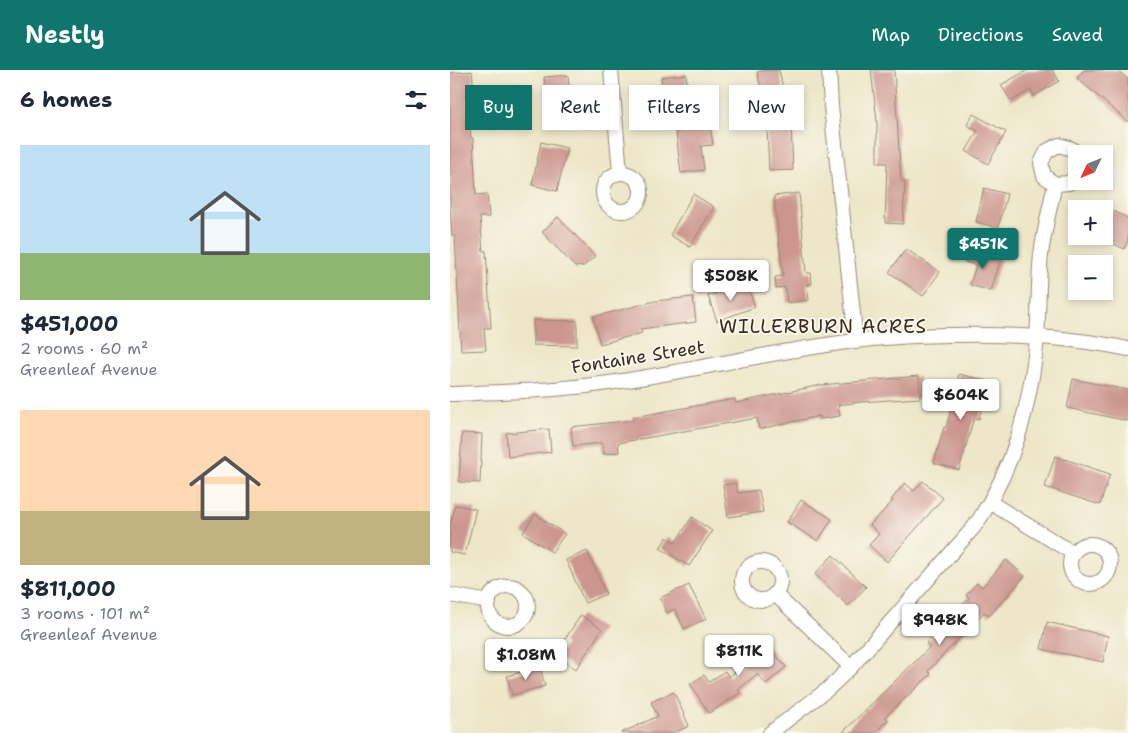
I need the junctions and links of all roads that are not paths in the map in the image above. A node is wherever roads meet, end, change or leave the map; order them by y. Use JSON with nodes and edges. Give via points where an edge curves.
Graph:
{"nodes":[{"id":1,"x":611,"y":70,"type":"edge"},
{"id":2,"x":829,"y":70,"type":"edge"},
{"id":3,"x":1068,"y":148,"type":"edge"},
{"id":4,"x":620,"y":172,"type":"dead end"},
{"id":5,"x":1068,"y":183,"type":"edge"},
{"id":6,"x":1055,"y":184,"type":"junction"},
{"id":7,"x":1037,"y":338,"type":"junction"},
{"id":8,"x":856,"y":342,"type":"junction"},
{"id":9,"x":1128,"y":349,"type":"edge"},
{"id":10,"x":450,"y":394,"type":"edge"},
{"id":11,"x":991,"y":503,"type":"junction"},
{"id":12,"x":1073,"y":553,"type":"dead end"},
{"id":13,"x":774,"y":594,"type":"dead end"},
{"id":14,"x":450,"y":595,"type":"edge"},
{"id":15,"x":489,"y":602,"type":"dead end"},
{"id":16,"x":851,"y":667,"type":"junction"},
{"id":17,"x":770,"y":733,"type":"edge"}],
"edges":[{"from":1,"to":4,"type":"street"},
{"from":2,"to":8,"type":"street"},
{"from":3,"to":6,"type":"street","via":[[1059,145],[1047,151],[1041,163],[1041,170]]},
{"from":5,"to":6,"type":"street"},
{"from":6,"to":7,"type":"street","via":[[1041,256]]},
{"from":7,"to":8,"type":"street","name":"Fontaine Street","via":[[926,337]]},
{"from":7,"to":9,"type":"street","name":"Fontaine Street"},
{"from":7,"to":11,"type":"street","via":[[1022,428]]},
{"from":8,"to":10,"type":"street","name":"Fontaine Street","via":[[822,345],[598,384]]},
{"from":11,"to":12,"type":"street"},
{"from":11,"to":16,"type":"street","via":[[974,527]]},
{"from":13,"to":16,"type":"street"},
{"from":14,"to":15,"type":"street"},
{"from":16,"to":17,"type":"street","via":[[828,689]]}]}
